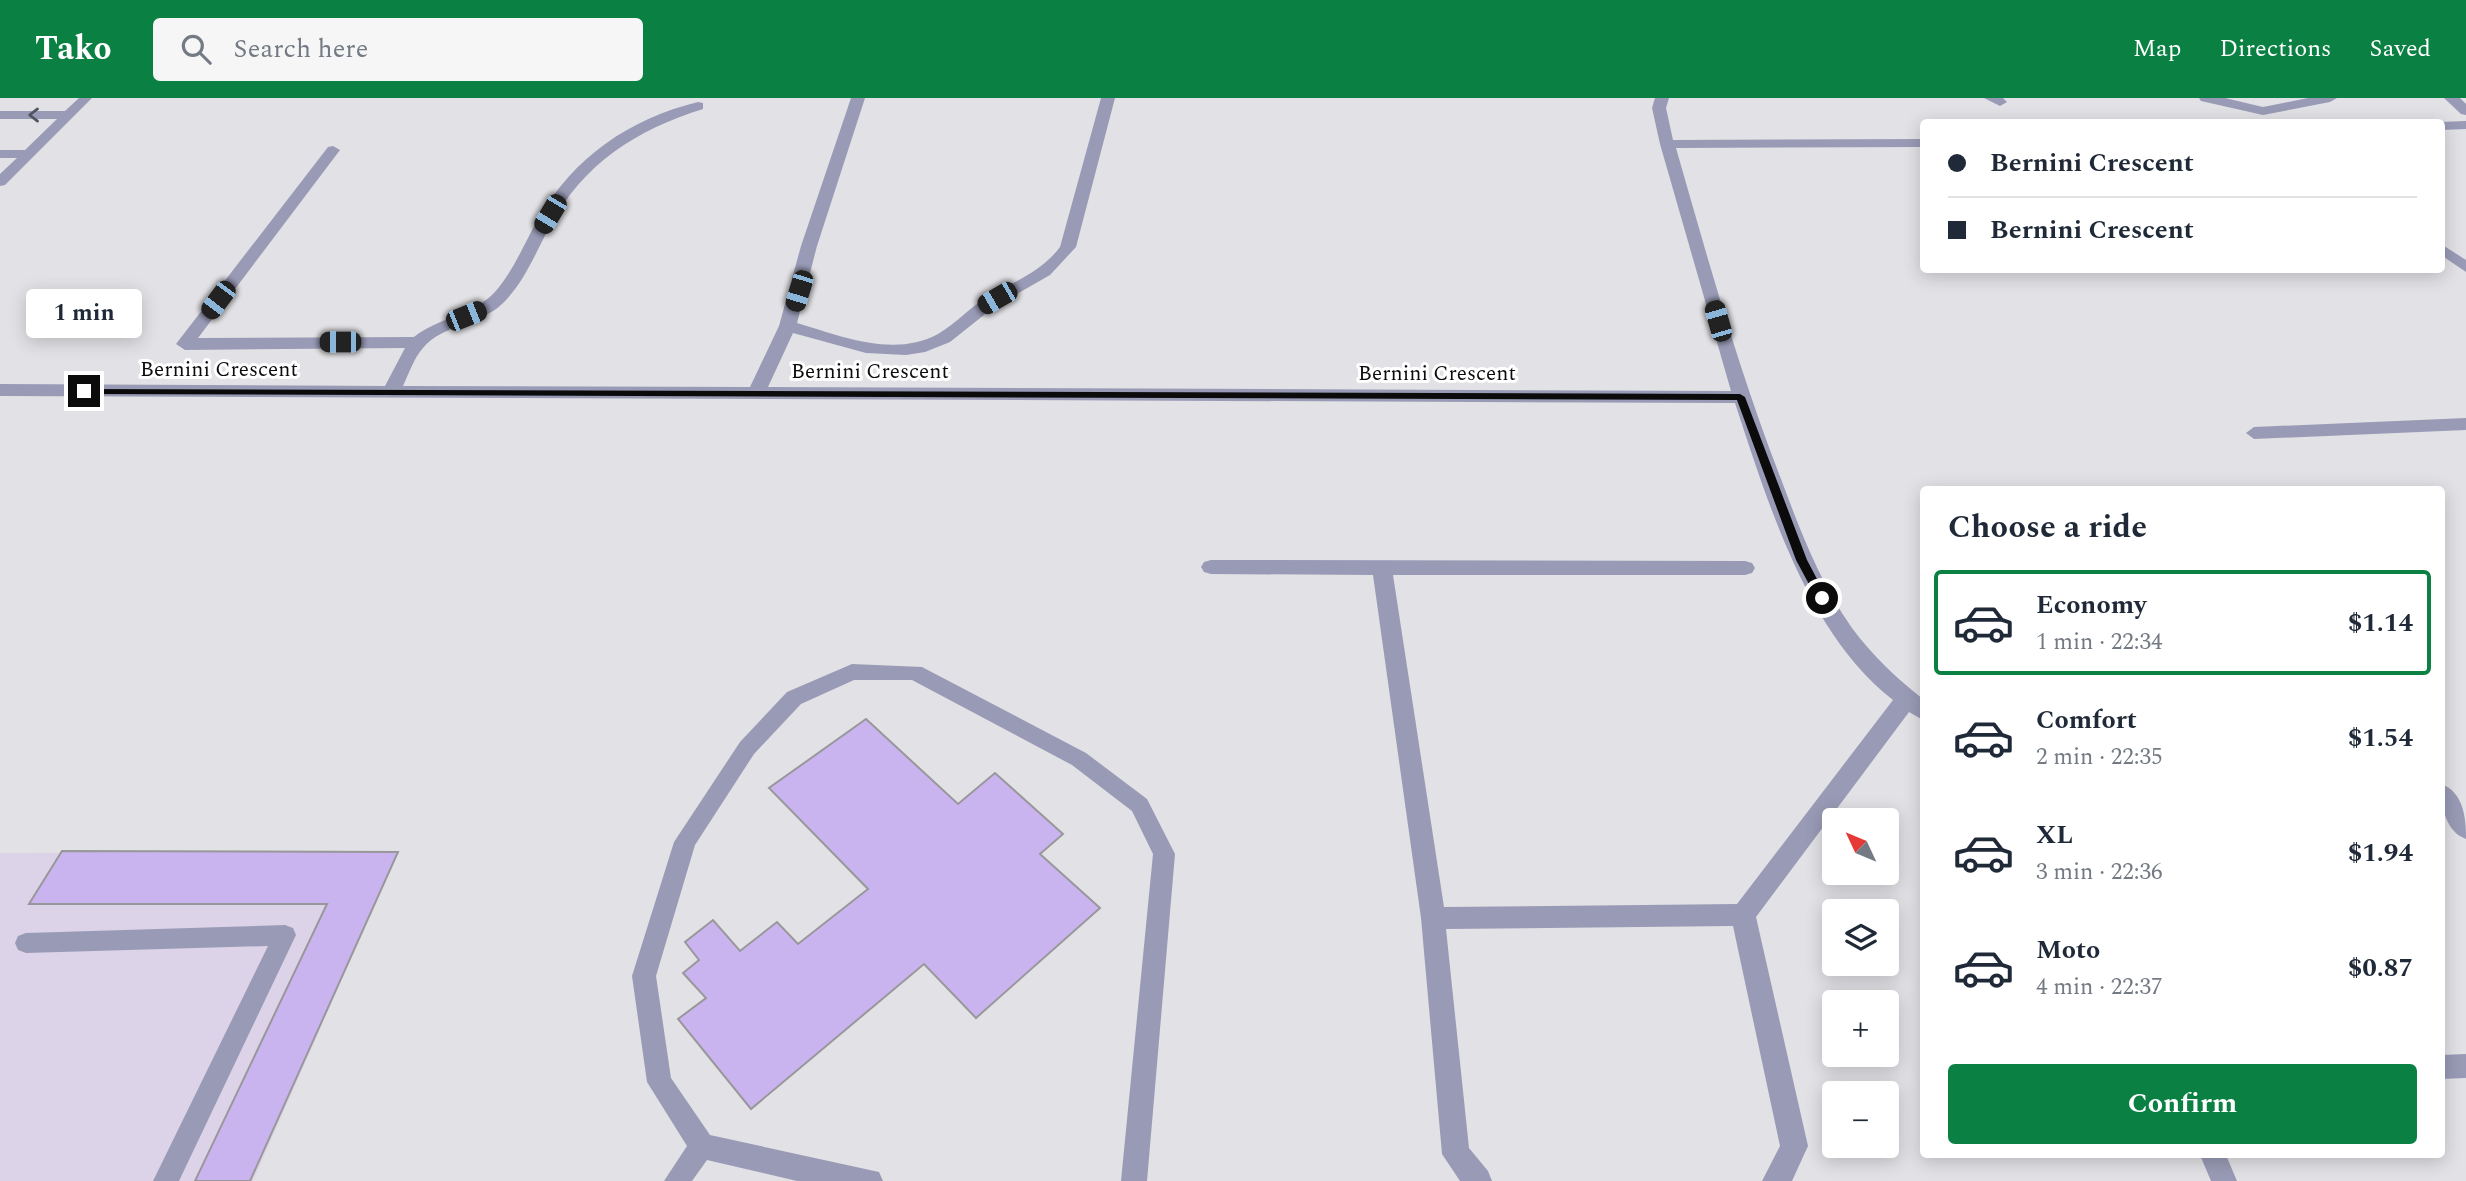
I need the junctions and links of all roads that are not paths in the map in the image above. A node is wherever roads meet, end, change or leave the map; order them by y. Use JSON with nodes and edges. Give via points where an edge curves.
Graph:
{"nodes":[{"id":1,"x":86,"y":98,"type":"edge"},
{"id":2,"x":858,"y":98,"type":"edge"},
{"id":3,"x":1108,"y":98,"type":"edge"},
{"id":4,"x":1661,"y":98,"type":"edge"},
{"id":5,"x":2206,"y":98,"type":"edge"},
{"id":6,"x":2330,"y":98,"type":"edge"},
{"id":7,"x":2451,"y":98,"type":"edge"},
{"id":8,"x":698,"y":106,"type":"dead end"},
{"id":9,"x":2466,"y":111,"type":"edge"},
{"id":10,"x":0,"y":115,"type":"edge"},
{"id":11,"x":69,"y":115,"type":"junction"},
{"id":12,"x":2466,"y":125,"type":"edge"},
{"id":13,"x":2445,"y":126,"type":"edge"},
{"id":14,"x":1920,"y":143,"type":"edge"},
{"id":15,"x":1667,"y":144,"type":"junction"},
{"id":16,"x":333,"y":150,"type":"dead end"},
{"id":17,"x":0,"y":153,"type":"edge"},
{"id":18,"x":28,"y":154,"type":"junction"},
{"id":19,"x":0,"y":182,"type":"edge"},
{"id":20,"x":2445,"y":251,"type":"edge"},
{"id":21,"x":2466,"y":267,"type":"edge"},
{"id":22,"x":788,"y":326,"type":"junction"},
{"id":23,"x":418,"y":342,"type":"junction"},
{"id":24,"x":0,"y":390,"type":"edge"},
{"id":25,"x":391,"y":392,"type":"junction"},
{"id":26,"x":756,"y":394,"type":"junction"},
{"id":27,"x":1740,"y":397,"type":"junction"},
{"id":28,"x":2466,"y":424,"type":"edge"},
{"id":29,"x":2254,"y":433,"type":"dead end"},
{"id":30,"x":1382,"y":566,"type":"junction"},
{"id":31,"x":1211,"y":567,"type":"dead end"},
{"id":32,"x":1745,"y":568,"type":"dead end"},
{"id":33,"x":1914,"y":705,"type":"edge"},
{"id":34,"x":2445,"y":799,"type":"edge"},
{"id":35,"x":2466,"y":830,"type":"edge"},
{"id":36,"x":1743,"y":915,"type":"junction"},
{"id":37,"x":1433,"y":918,"type":"junction"},
{"id":38,"x":26,"y":943,"type":"dead end"},
{"id":39,"x":2466,"y":1066,"type":"edge"},
{"id":40,"x":2445,"y":1067,"type":"edge"},
{"id":41,"x":702,"y":1146,"type":"junction"},
{"id":42,"x":2214,"y":1158,"type":"edge"},
{"id":43,"x":166,"y":1181,"type":"edge"},
{"id":44,"x":677,"y":1181,"type":"edge"},
{"id":45,"x":870,"y":1181,"type":"edge"},
{"id":46,"x":1134,"y":1181,"type":"edge"},
{"id":47,"x":1478,"y":1181,"type":"edge"},
{"id":48,"x":1776,"y":1181,"type":"edge"},
{"id":49,"x":2224,"y":1181,"type":"edge"}],
"edges":[{"from":1,"to":11,"type":"lane"},
{"from":2,"to":22,"type":"street"},
{"from":3,"to":22,"type":"street","via":[[1068,247],[1042,275],[979,309],[943,339],[917,349],[876,349]]},
{"from":4,"to":15,"type":"street"},
{"from":5,"to":6,"type":"street","via":[[2263,111]]},
{"from":7,"to":9,"type":"street"},
{"from":8,"to":23,"type":"street","via":[[631,130],[597,156],[562,194],[501,296]]},
{"from":11,"to":10,"type":"lane","one_way":true},
{"from":11,"to":18,"type":"lane"},
{"from":12,"to":13,"type":"lane"},
{"from":14,"to":15,"type":"street"},
{"from":15,"to":27,"type":"street"},
{"from":16,"to":23,"type":"street","via":[[185,344]]},
{"from":17,"to":18,"type":"lane"},
{"from":18,"to":19,"type":"lane"},
{"from":20,"to":21,"type":"lane"},
{"from":22,"to":26,"type":"street"},
{"from":23,"to":25,"type":"street"},
{"from":24,"to":25,"type":"street","name":"Bernini Crescent"},
{"from":25,"to":26,"type":"street","name":"Bernini Crescent"},
{"from":26,"to":27,"type":"street","name":"Bernini Crescent"},
{"from":27,"to":33,"type":"street","via":[[1801,560],[1832,617],[1864,659]]},
{"from":28,"to":29,"type":"lane"},
{"from":30,"to":31,"type":"street"},
{"from":30,"to":32,"type":"street"},
{"from":30,"to":37,"type":"street"},
{"from":33,"to":36,"type":"street"},
{"from":34,"to":35,"type":"lane"},
{"from":36,"to":37,"type":"street"},
{"from":36,"to":48,"type":"street","via":[[1794,1146]]},
{"from":37,"to":47,"type":"street","via":[[1456,1154]]},
{"from":38,"to":43,"type":"lane","via":[[285,935]]},
{"from":39,"to":40,"type":"lane"},
{"from":41,"to":44,"type":"lane"},
{"from":41,"to":45,"type":"lane"},
{"from":41,"to":46,"type":"lane","via":[[659,1082],[644,976],[685,842],[747,748],[794,698],[852,672],[915,673],[1079,759],[1140,805],[1164,854]]},
{"from":42,"to":49,"type":"lane"}]}
